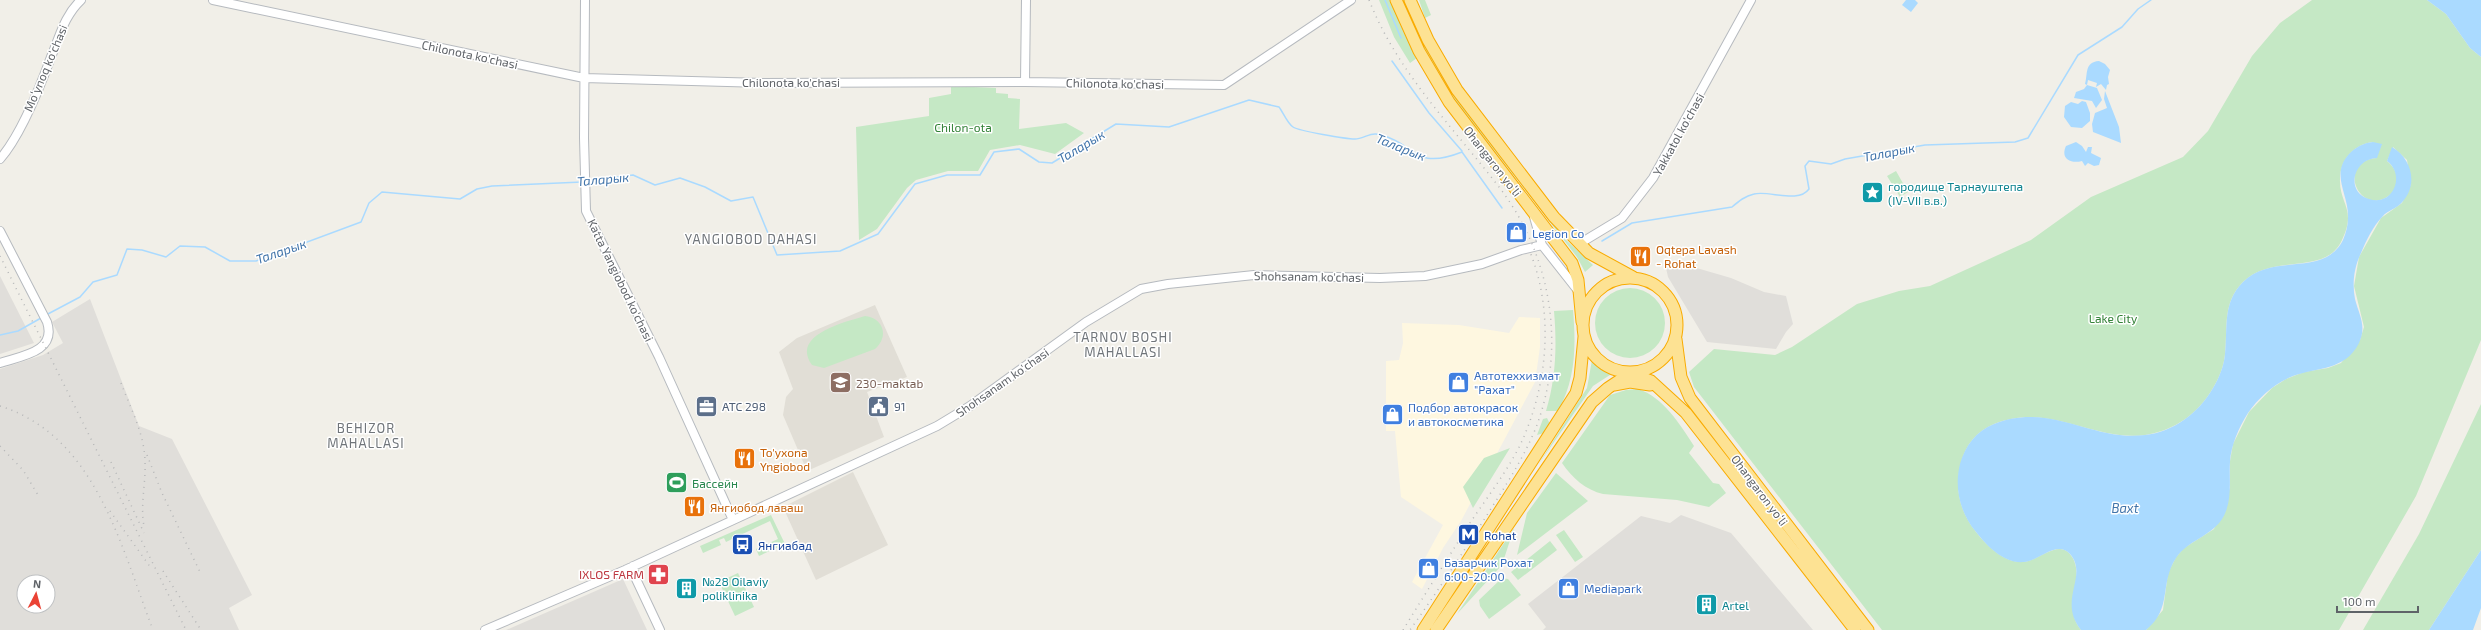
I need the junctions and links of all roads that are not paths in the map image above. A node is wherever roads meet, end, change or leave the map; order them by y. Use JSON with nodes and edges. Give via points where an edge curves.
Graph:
{"nodes":[{"id":1,"x":81,"y":0,"type":"edge"},
{"id":2,"x":213,"y":0,"type":"edge"},
{"id":3,"x":585,"y":0,"type":"edge"},
{"id":4,"x":1026,"y":0,"type":"edge"},
{"id":5,"x":1396,"y":0,"type":"edge"},
{"id":6,"x":1410,"y":0,"type":"edge"},
{"id":7,"x":1751,"y":0,"type":"edge"},
{"id":8,"x":1352,"y":1,"type":"edge"},
{"id":9,"x":584,"y":78,"type":"junction"},
{"id":10,"x":1025,"y":82,"type":"junction"},
{"id":11,"x":0,"y":159,"type":"edge"},
{"id":12,"x":1532,"y":212,"type":"junction"},
{"id":13,"x":0,"y":231,"type":"edge"},
{"id":14,"x":1579,"y":244,"type":"junction"},
{"id":15,"x":1542,"y":245,"type":"junction"},
{"id":16,"x":1633,"y":277,"type":"junction"},
{"id":17,"x":1579,"y":292,"type":"junction"},
{"id":18,"x":1582,"y":322,"type":"junction"},
{"id":19,"x":1584,"y":337,"type":"junction"},
{"id":20,"x":1676,"y":339,"type":"junction"},
{"id":21,"x":0,"y":363,"type":"edge"},
{"id":22,"x":1629,"y":372,"type":"junction"},
{"id":23,"x":1608,"y":388,"type":"junction"},
{"id":24,"x":1664,"y":391,"type":"junction"},
{"id":25,"x":733,"y":520,"type":"junction"},
{"id":26,"x":633,"y":566,"type":"junction"},
{"id":27,"x":485,"y":630,"type":"edge"},
{"id":28,"x":660,"y":630,"type":"edge"},
{"id":29,"x":1423,"y":630,"type":"edge"},
{"id":30,"x":1436,"y":630,"type":"edge"},
{"id":31,"x":1855,"y":630,"type":"edge"},
{"id":32,"x":1868,"y":630,"type":"edge"}],
"edges":[{"from":1,"to":11,"type":"street","name":"Moʻynoq ko'chasi","via":[[63,23],[41,83]]},
{"from":2,"to":9,"type":"street","name":"Chilonota ko'chasi"},
{"from":3,"to":9,"type":"street","name":"Katta Yangiobod ko'chasi"},
{"from":4,"to":10,"type":"street"},
{"from":5,"to":12,"type":"highway","name":"Ohangaron yoʻli","via":[[1419,51],[1449,102]]},
{"from":6,"to":14,"type":"highway","name":"Ohangaron yoʻli","via":[[1432,47],[1457,90],[1554,217]]},
{"from":7,"to":14,"type":"street","name":"Yakkatol ko'chasi","via":[[1653,178],[1622,218]]},
{"from":8,"to":10,"type":"street","name":"Chilonota ko'chasi","via":[[1226,85]]},
{"from":9,"to":10,"type":"street","name":"Chilonota ko'chasi","via":[[763,83]]},
{"from":9,"to":25,"type":"street","name":"Katta Yangiobod ko'chasi","via":[[586,211],[659,357]]},
{"from":12,"to":15,"type":"street"},
{"from":12,"to":17,"type":"highway","name":"Ohangaron yoʻli","via":[[1572,263]]},
{"from":13,"to":21,"type":"street","via":[[50,331],[45,346]]},
{"from":14,"to":16,"type":"highway","name":"Ohangaron yoʻli","via":[[1603,263]]},
{"from":15,"to":17,"type":"street"},
{"from":15,"to":25,"type":"street","name":"Shohsanam ko'chasi","via":[[1482,264],[1425,276],[1388,278],[1254,275],[1141,289],[1086,322],[970,406],[937,426]]},
{"from":16,"to":18,"type":"highway","via":[[1613,280],[1596,291],[1585,308]]},
{"from":16,"to":20,"type":"highway","via":[[1654,284],[1670,300],[1676,316]]},
{"from":17,"to":18,"type":"highway","name":"Ohangaron yoʻli"},
{"from":18,"to":19,"type":"highway"},
{"from":19,"to":22,"type":"highway","via":[[1589,350],[1599,361],[1611,368]]},
{"from":19,"to":29,"type":"highway","via":[[1576,393]]},
{"from":20,"to":22,"type":"highway","via":[[1659,362],[1649,368]]},
{"from":20,"to":32,"type":"highway","name":"Ohangaron yoʻli","via":[[1681,377],[1690,398]]},
{"from":22,"to":23,"type":"highway"},
{"from":22,"to":24,"type":"highway","name":"Ohangaron yoʻli"},
{"from":23,"to":24,"type":"highway","via":[[1623,383],[1638,383]]},
{"from":23,"to":30,"type":"highway","via":[[1592,402]]},
{"from":24,"to":31,"type":"highway","name":"Ohangaron yoʻli","via":[[1693,421]]},
{"from":25,"to":26,"type":"street","name":"Shohsanam ko'chasi"},
{"from":26,"to":27,"type":"street","name":"Shohsanam ko'chasi"},
{"from":26,"to":28,"type":"street","via":[[636,580]]}]}
